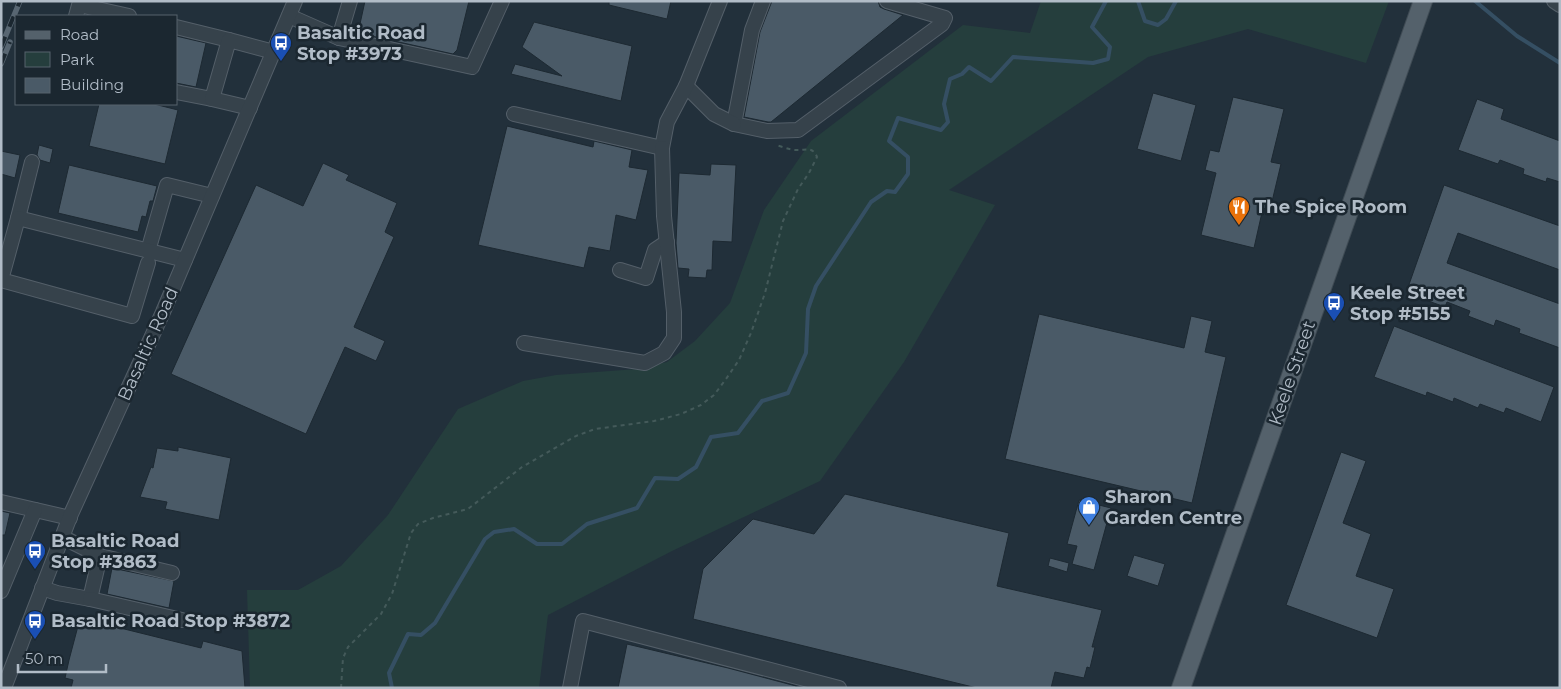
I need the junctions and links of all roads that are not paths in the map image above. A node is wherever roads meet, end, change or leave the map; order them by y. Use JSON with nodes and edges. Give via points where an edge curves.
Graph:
{"nodes":[{"id":1,"x":296,"y":1,"type":"edge"},
{"id":2,"x":350,"y":1,"type":"edge"},
{"id":3,"x":502,"y":1,"type":"edge"},
{"id":4,"x":720,"y":1,"type":"edge"},
{"id":5,"x":764,"y":1,"type":"edge"},
{"id":6,"x":887,"y":1,"type":"edge"},
{"id":7,"x":1423,"y":1,"type":"edge"},
{"id":8,"x":1554,"y":1,"type":"edge"},
{"id":9,"x":915,"y":5,"type":"edge"},
{"id":10,"x":1560,"y":6,"type":"edge"},
{"id":11,"x":76,"y":15,"type":"edge"},
{"id":12,"x":124,"y":15,"type":"edge"},
{"id":13,"x":289,"y":16,"type":"junction"},
{"id":14,"x":178,"y":27,"type":"edge"},
{"id":15,"x":339,"y":38,"type":"junction"},
{"id":16,"x":229,"y":40,"type":"junction"},
{"id":17,"x":274,"y":52,"type":"junction"},
{"id":18,"x":686,"y":86,"type":"junction"},
{"id":19,"x":178,"y":92,"type":"edge"},
{"id":20,"x":212,"y":99,"type":"junction"},
{"id":21,"x":250,"y":108,"type":"junction"},
{"id":22,"x":514,"y":114,"type":"dead end"},
{"id":23,"x":734,"y":124,"type":"junction"},
{"id":24,"x":662,"y":148,"type":"junction"},
{"id":25,"x":32,"y":162,"type":"dead end"},
{"id":26,"x":212,"y":196,"type":"junction"},
{"id":27,"x":18,"y":218,"type":"junction"},
{"id":28,"x":667,"y":242,"type":"junction"},
{"id":29,"x":148,"y":257,"type":"junction"},
{"id":30,"x":185,"y":260,"type":"junction"},
{"id":31,"x":620,"y":270,"type":"dead end"},
{"id":32,"x":524,"y":343,"type":"dead end"},
{"id":33,"x":1,"y":502,"type":"edge"},
{"id":34,"x":34,"y":510,"type":"junction"},
{"id":35,"x":70,"y":518,"type":"junction"},
{"id":36,"x":62,"y":537,"type":"junction"},
{"id":37,"x":100,"y":556,"type":"junction"},
{"id":38,"x":172,"y":573,"type":"dead end"},
{"id":39,"x":42,"y":588,"type":"junction"},
{"id":40,"x":1,"y":591,"type":"edge"},
{"id":41,"x":90,"y":599,"type":"junction"},
{"id":42,"x":182,"y":620,"type":"dead end"},
{"id":43,"x":3,"y":686,"type":"edge"},
{"id":44,"x":570,"y":688,"type":"edge"},
{"id":45,"x":840,"y":688,"type":"edge"},
{"id":46,"x":1181,"y":688,"type":"edge"}],
"edges":[{"from":1,"to":13,"type":"street","name":"Basaltic Road"},
{"from":2,"to":15,"type":"street"},
{"from":3,"to":15,"type":"street","via":[[472,67]]},
{"from":4,"to":18,"type":"street"},
{"from":5,"to":23,"type":"street","via":[[752,30]]},
{"from":6,"to":9,"type":"street"},
{"from":7,"to":46,"type":"main road","name":"Keele Street"},
{"from":8,"to":10,"type":"street"},
{"from":9,"to":23,"type":"street","via":[[945,18],[942,24],[798,130],[767,131]]},
{"from":11,"to":12,"type":"street","via":[[79,5]]},
{"from":13,"to":15,"type":"street"},
{"from":13,"to":17,"type":"street","name":"Basaltic Road"},
{"from":14,"to":16,"type":"street"},
{"from":16,"to":17,"type":"street"},
{"from":16,"to":20,"type":"street"},
{"from":17,"to":21,"type":"street","name":"Basaltic Road"},
{"from":18,"to":23,"type":"street","via":[[714,114]]},
{"from":18,"to":24,"type":"street","via":[[668,122]]},
{"from":19,"to":20,"type":"street"},
{"from":20,"to":21,"type":"street"},
{"from":21,"to":26,"type":"street","name":"Basaltic Road"},
{"from":22,"to":24,"type":"street"},
{"from":24,"to":28,"type":"street"},
{"from":25,"to":27,"type":"street"},
{"from":26,"to":29,"type":"street","via":[[167,185]]},
{"from":26,"to":30,"type":"street","name":"Basaltic Road"},
{"from":27,"to":29,"type":"street"},
{"from":27,"to":29,"type":"street","via":[[1,280],[132,316]]},
{"from":28,"to":31,"type":"street","via":[[655,250],[646,278]]},
{"from":28,"to":32,"type":"street","via":[[674,338],[664,353],[645,363]]},
{"from":29,"to":30,"type":"street"},
{"from":30,"to":35,"type":"street","name":"Basaltic Road"},
{"from":33,"to":34,"type":"street"},
{"from":34,"to":35,"type":"street"},
{"from":34,"to":40,"type":"street"},
{"from":35,"to":36,"type":"street","name":"Basaltic Road"},
{"from":36,"to":37,"type":"street"},
{"from":36,"to":39,"type":"street","name":"Basaltic Road"},
{"from":37,"to":38,"type":"street"},
{"from":37,"to":41,"type":"street"},
{"from":39,"to":41,"type":"street"},
{"from":39,"to":43,"type":"street","name":"Basaltic Road"},
{"from":41,"to":42,"type":"street"},
{"from":44,"to":45,"type":"street","via":[[583,621]]}]}
